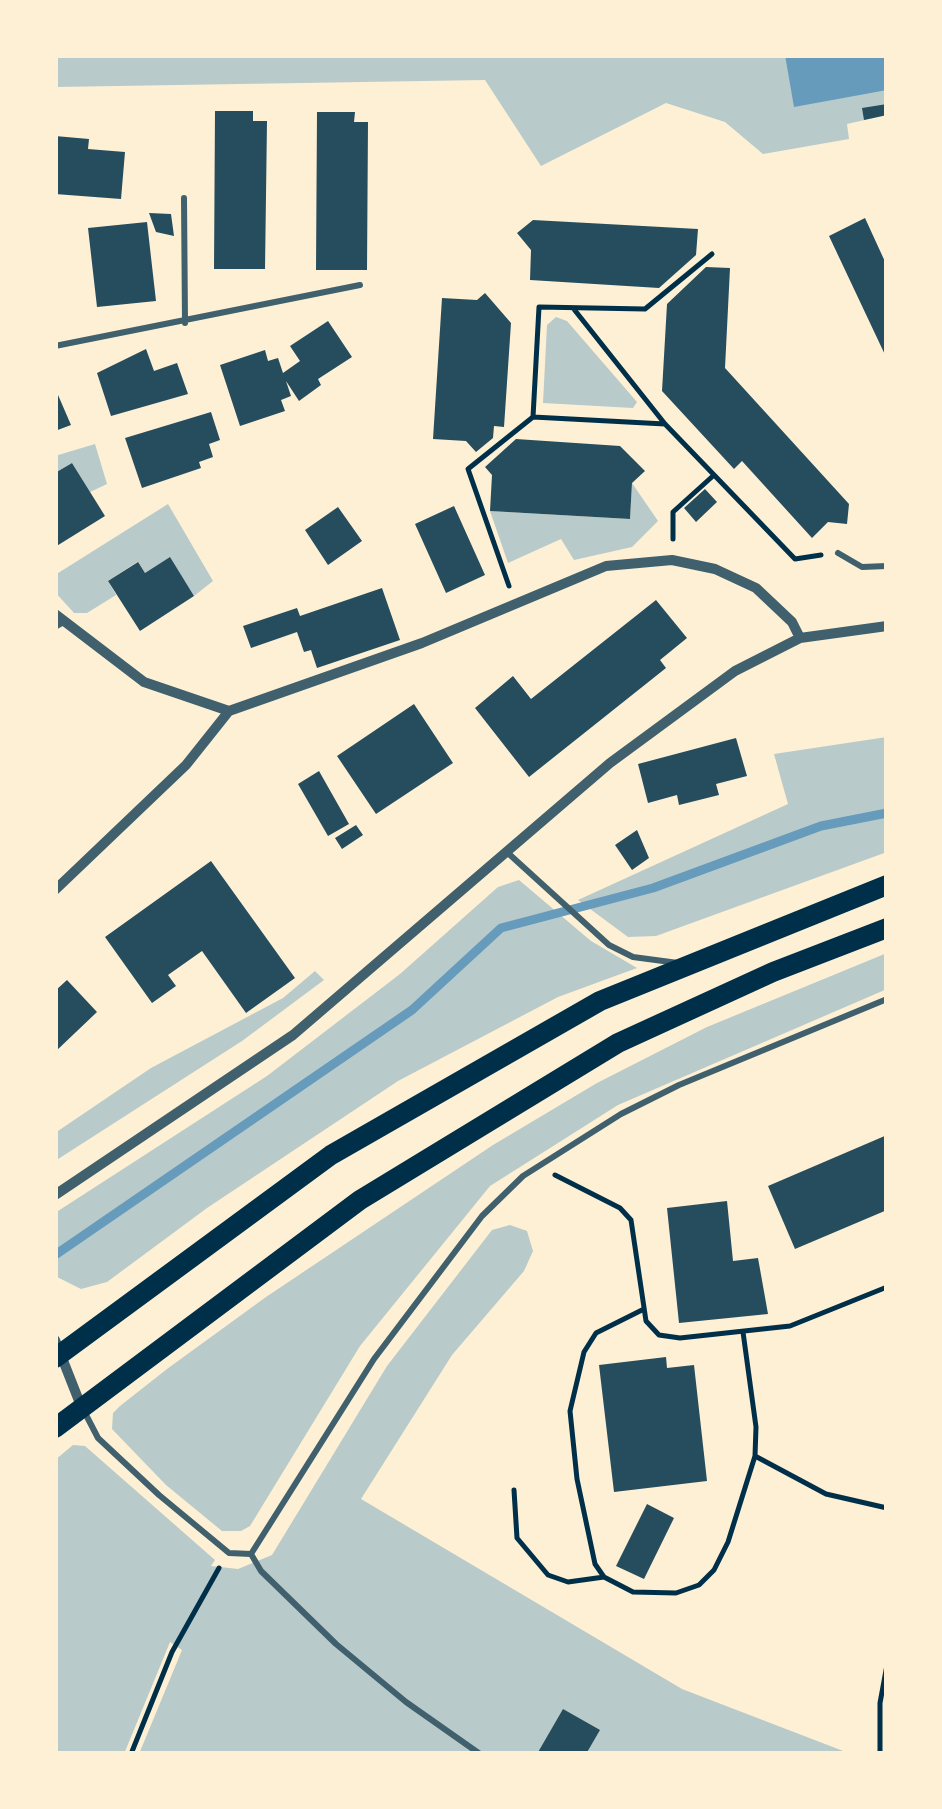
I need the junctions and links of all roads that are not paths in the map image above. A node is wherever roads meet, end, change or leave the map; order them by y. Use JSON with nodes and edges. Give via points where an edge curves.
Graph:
{"nodes":[{"id":1,"x":184,"y":198,"type":"dead end"},
{"id":2,"x":360,"y":285,"type":"dead end"},
{"id":3,"x":185,"y":322,"type":"junction"},
{"id":4,"x":55,"y":346,"type":"edge"},
{"id":5,"x":838,"y":553,"type":"road end"},
{"id":6,"x":887,"y":566,"type":"edge"},
{"id":7,"x":58,"y":621,"type":"edge"},
{"id":8,"x":887,"y":626,"type":"edge"},
{"id":9,"x":800,"y":638,"type":"junction"},
{"id":10,"x":229,"y":712,"type":"junction"},
{"id":11,"x":509,"y":854,"type":"junction"},
{"id":12,"x":887,"y":885,"type":"edge"},
{"id":13,"x":55,"y":890,"type":"edge"},
{"id":14,"x":887,"y":928,"type":"edge"},
{"id":15,"x":685,"y":964,"type":"junction"},
{"id":16,"x":887,"y":999,"type":"edge"},
{"id":17,"x":55,"y":1195,"type":"edge"},
{"id":18,"x":58,"y":1350,"type":"edge"},
{"id":19,"x":81,"y":1406,"type":"junction"},
{"id":20,"x":55,"y":1428,"type":"edge"},
{"id":21,"x":251,"y":1554,"type":"junction"},
{"id":22,"x":480,"y":1754,"type":"edge"}],
"edges":[{"from":1,"to":3,"type":"lane"},
{"from":2,"to":3,"type":"lane"},
{"from":3,"to":4,"type":"lane"},
{"from":5,"to":6,"type":"lane","via":[[862,567]]},
{"from":7,"to":10,"type":"street","via":[[144,682]]},
{"from":8,"to":9,"type":"street"},
{"from":9,"to":10,"type":"street","via":[[756,588],[715,569],[672,560],[606,566],[422,643]]},
{"from":9,"to":11,"type":"street","via":[[735,671],[610,762]]},
{"from":10,"to":13,"type":"street","via":[[186,765]]},
{"from":11,"to":15,"type":"lane","via":[[598,936],[634,957]]},
{"from":11,"to":17,"type":"street","via":[[293,1036]]},
{"from":12,"to":15,"type":"main road"},
{"from":14,"to":19,"type":"main road","via":[[618,1043],[360,1200]]},
{"from":15,"to":18,"type":"main road","via":[[600,1001],[331,1154]]},
{"from":16,"to":21,"type":"lane","via":[[679,1084],[540,1165],[482,1216],[402,1321]]},
{"from":18,"to":19,"type":"street"},
{"from":19,"to":20,"type":"main road"},
{"from":19,"to":21,"type":"lane","via":[[98,1438],[229,1553]]},
{"from":21,"to":22,"type":"lane","via":[[336,1644]]}]}
